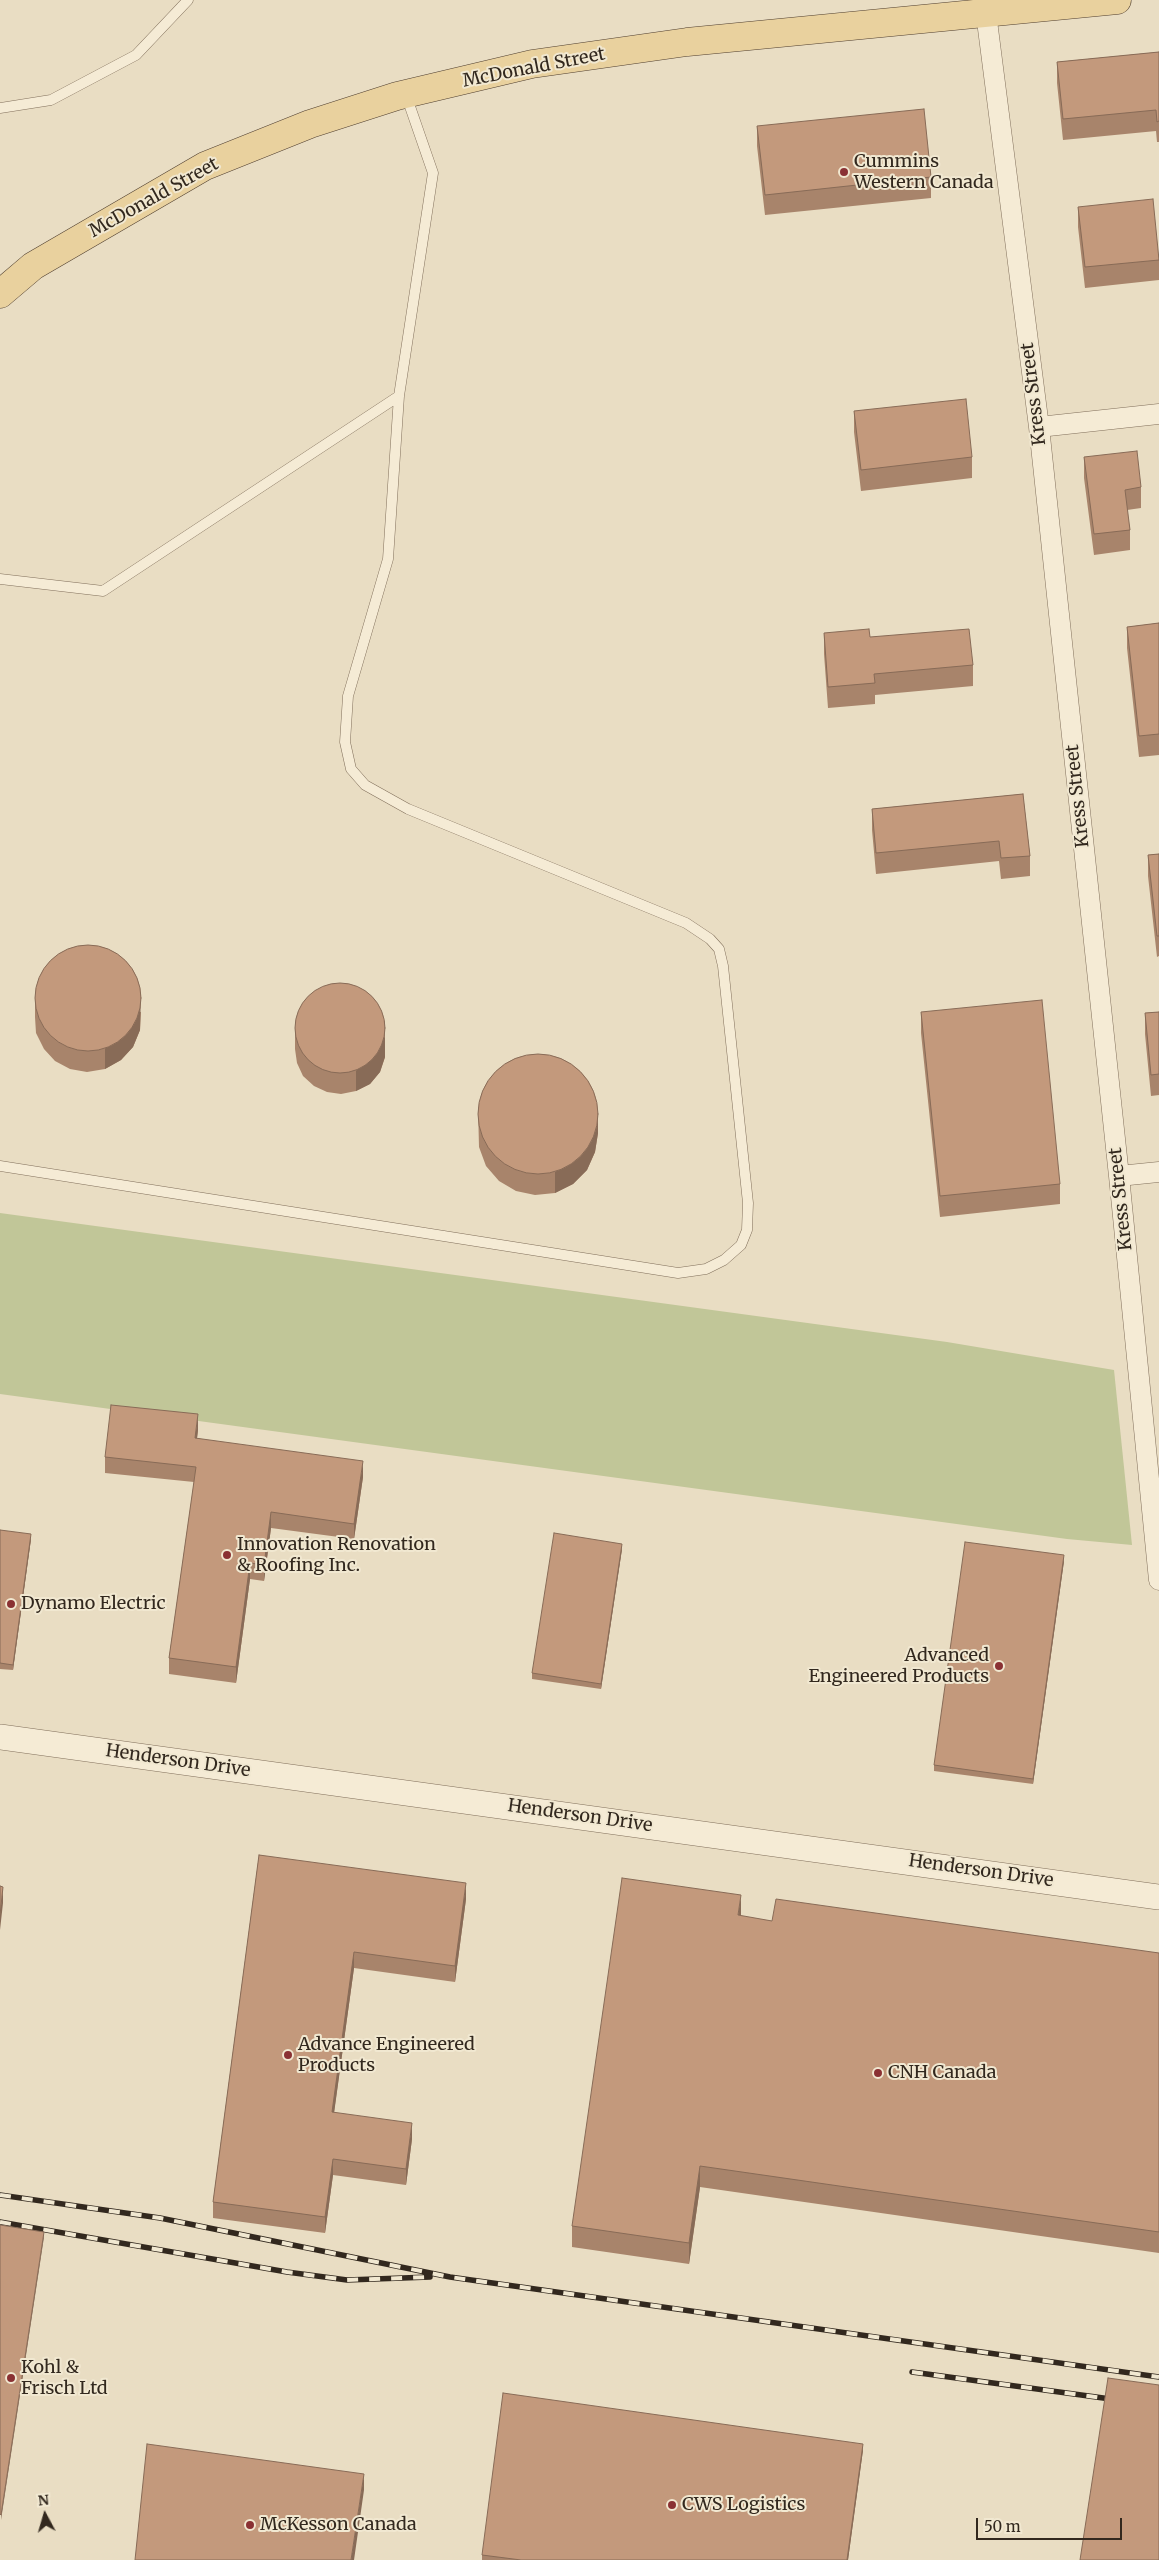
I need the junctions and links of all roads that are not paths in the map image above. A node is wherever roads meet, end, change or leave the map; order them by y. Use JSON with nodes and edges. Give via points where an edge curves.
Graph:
{"nodes":[{"id":1,"x":188,"y":0,"type":"edge"},
{"id":2,"x":1117,"y":0,"type":"edge"},
{"id":3,"x":986,"y":13,"type":"junction"},
{"id":4,"x":406,"y":94,"type":"junction"},
{"id":5,"x":0,"y":108,"type":"edge"},
{"id":6,"x":0,"y":294,"type":"edge"},
{"id":7,"x":399,"y":396,"type":"junction"},
{"id":8,"x":1159,"y":414,"type":"edge"},
{"id":9,"x":1038,"y":427,"type":"junction"},
{"id":10,"x":0,"y":579,"type":"edge"},
{"id":11,"x":0,"y":1166,"type":"edge"},
{"id":12,"x":1159,"y":1172,"type":"edge"},
{"id":13,"x":1119,"y":1176,"type":"junction"},
{"id":14,"x":1159,"y":1580,"type":"edge"},
{"id":15,"x":0,"y":1737,"type":"edge"},
{"id":16,"x":1159,"y":1897,"type":"edge"}],
"edges":[{"from":1,"to":5,"type":"lane","via":[[136,56],[51,100]]},
{"from":2,"to":3,"type":"main road","name":"McDonald Street"},
{"from":3,"to":4,"type":"main road","name":"McDonald Street","via":[[687,42],[532,64]]},
{"from":3,"to":9,"type":"street","name":"Kress Street"},
{"from":4,"to":6,"type":"main road","name":"McDonald Street","via":[[310,124],[205,166],[33,266]]},
{"from":4,"to":7,"type":"lane","via":[[433,173]]},
{"from":7,"to":10,"type":"lane","via":[[103,592]]},
{"from":7,"to":11,"type":"lane","via":[[388,559],[348,696],[346,742],[352,769],[365,785],[408,809],[686,923],[719,949],[748,1202],[747,1230],[741,1245],[706,1270],[678,1273]]},
{"from":8,"to":9,"type":"street"},
{"from":9,"to":13,"type":"street","name":"Kress Street"},
{"from":12,"to":13,"type":"street"},
{"from":13,"to":14,"type":"street","name":"Kress Street"},
{"from":15,"to":16,"type":"street","name":"Henderson Drive"}]}
